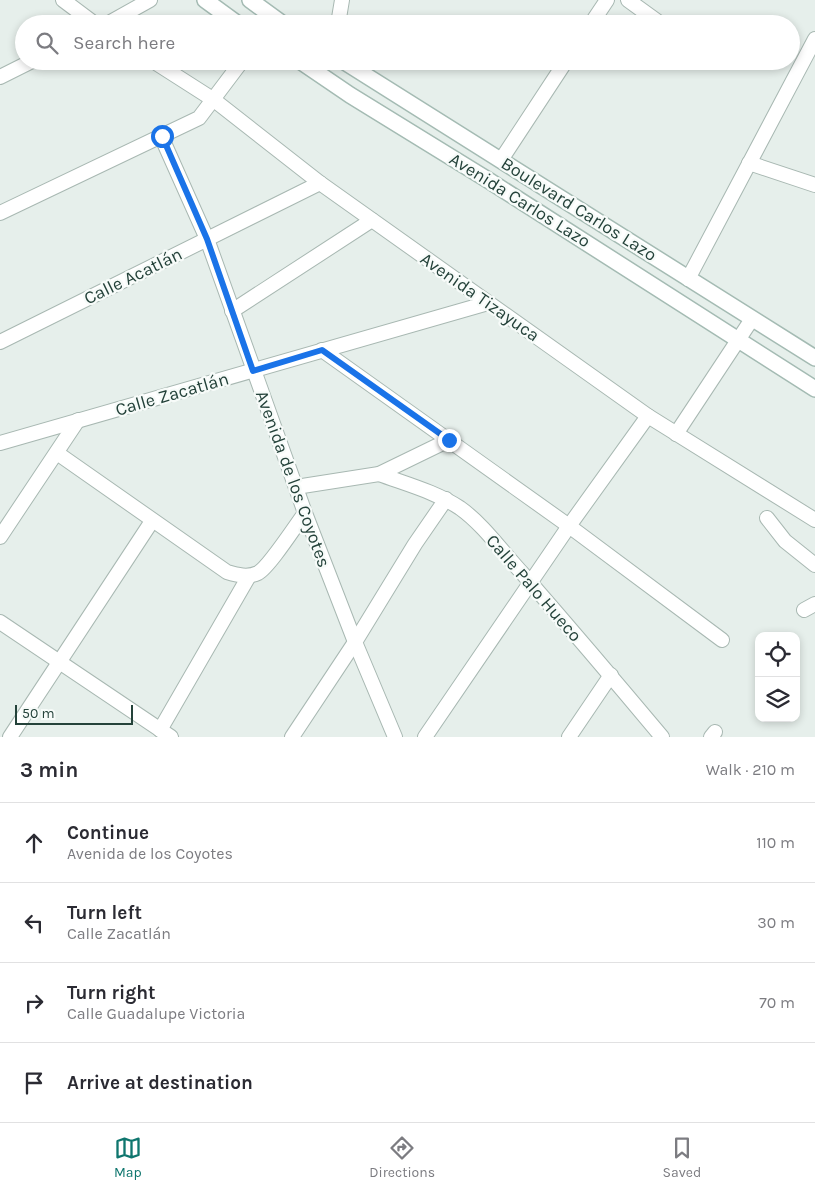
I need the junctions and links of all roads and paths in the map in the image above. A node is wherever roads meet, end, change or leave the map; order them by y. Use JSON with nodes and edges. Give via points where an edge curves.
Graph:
{"nodes":[{"id":1,"x":64,"y":0,"type":"edge"},
{"id":2,"x":150,"y":0,"type":"edge"},
{"id":3,"x":205,"y":0,"type":"edge"},
{"id":4,"x":250,"y":0,"type":"edge"},
{"id":5,"x":342,"y":0,"type":"edge"},
{"id":6,"x":607,"y":0,"type":"edge"},
{"id":7,"x":628,"y":0,"type":"edge"},
{"id":8,"x":83,"y":15,"type":"edge"},
{"id":9,"x":123,"y":15,"type":"edge"},
{"id":10,"x":226,"y":15,"type":"edge"},
{"id":11,"x":267,"y":15,"type":"edge"},
{"id":12,"x":340,"y":15,"type":"edge"},
{"id":13,"x":597,"y":15,"type":"edge"},
{"id":14,"x":649,"y":15,"type":"edge"},
{"id":15,"x":815,"y":39,"type":"edge"},
{"id":16,"x":800,"y":67,"type":"edge"},
{"id":17,"x":15,"y":70,"type":"edge"},
{"id":18,"x":167,"y":70,"type":"edge"},
{"id":19,"x":236,"y":70,"type":"edge"},
{"id":20,"x":313,"y":70,"type":"edge"},
{"id":21,"x":356,"y":70,"type":"edge"},
{"id":22,"x":560,"y":70,"type":"edge"},
{"id":23,"x":798,"y":70,"type":"edge"},
{"id":24,"x":0,"y":77,"type":"edge"},
{"id":25,"x":214,"y":100,"type":"junction"},
{"id":26,"x":162,"y":136,"type":"junction"},
{"id":27,"x":501,"y":160,"type":"junction"},
{"id":28,"x":749,"y":163,"type":"junction"},
{"id":29,"x":320,"y":183,"type":"junction"},
{"id":30,"x":815,"y":185,"type":"edge"},
{"id":31,"x":0,"y":213,"type":"edge"},
{"id":32,"x":372,"y":220,"type":"junction"},
{"id":33,"x":207,"y":239,"type":"junction"},
{"id":34,"x":688,"y":278,"type":"junction"},
{"id":35,"x":488,"y":303,"type":"junction"},
{"id":36,"x":232,"y":311,"type":"junction"},
{"id":37,"x":752,"y":319,"type":"junction"},
{"id":38,"x":739,"y":340,"type":"junction"},
{"id":39,"x":0,"y":342,"type":"edge"},
{"id":40,"x":322,"y":350,"type":"junction"},
{"id":41,"x":815,"y":358,"type":"edge"},
{"id":42,"x":253,"y":371,"type":"junction"},
{"id":43,"x":815,"y":389,"type":"edge"},
{"id":44,"x":648,"y":416,"type":"junction"},
{"id":45,"x":78,"y":420,"type":"junction"},
{"id":46,"x":676,"y":434,"type":"junction"},
{"id":47,"x":449,"y":440,"type":"junction"},
{"id":48,"x":0,"y":443,"type":"edge"},
{"id":49,"x":57,"y":452,"type":"junction"},
{"id":50,"x":379,"y":474,"type":"junction"},
{"id":51,"x":296,"y":487,"type":"junction"},
{"id":52,"x":446,"y":499,"type":"junction"},
{"id":53,"x":305,"y":513,"type":"junction"},
{"id":54,"x":768,"y":518,"type":"dead end"},
{"id":55,"x":815,"y":520,"type":"edge"},
{"id":56,"x":152,"y":521,"type":"junction"},
{"id":57,"x":569,"y":526,"type":"junction"},
{"id":58,"x":0,"y":537,"type":"edge"},
{"id":59,"x":815,"y":565,"type":"edge"},
{"id":60,"x":254,"y":574,"type":"junction"},
{"id":61,"x":530,"y":582,"type":"junction"},
{"id":62,"x":0,"y":622,"type":"edge"},
{"id":63,"x":722,"y":640,"type":"dead end"},
{"id":64,"x":354,"y":642,"type":"junction"},
{"id":65,"x":60,"y":661,"type":"junction"},
{"id":66,"x":611,"y":675,"type":"junction"},
{"id":67,"x":165,"y":734,"type":"edge"},
{"id":68,"x":10,"y":737,"type":"edge"},
{"id":69,"x":292,"y":737,"type":"edge"},
{"id":70,"x":395,"y":737,"type":"edge"},
{"id":71,"x":425,"y":737,"type":"edge"},
{"id":72,"x":569,"y":737,"type":"edge"},
{"id":73,"x":662,"y":737,"type":"edge"}],
"edges":[{"from":1,"to":8,"type":"street"},
{"from":2,"to":9,"type":"street"},
{"from":3,"to":10,"type":"main road"},
{"from":4,"to":11,"type":"main road"},
{"from":5,"to":12,"type":"street"},
{"from":6,"to":13,"type":"street"},
{"from":7,"to":14,"type":"street"},
{"from":15,"to":16,"type":"street"},
{"from":17,"to":24,"type":"street"},
{"from":18,"to":25,"type":"street","name":"Avenida Tizayuca"},
{"from":19,"to":25,"type":"street"},
{"from":20,"to":38,"type":"main road","name":"Avenida Carlos Lazo"},
{"from":21,"to":27,"type":"main road","name":"Boulevard Carlos Lazo"},
{"from":22,"to":27,"type":"street"},
{"from":23,"to":28,"type":"street"},
{"from":25,"to":26,"type":"street","via":[[199,118]]},
{"from":25,"to":29,"type":"street","name":"Avenida Tizayuca"},
{"from":26,"to":31,"type":"street"},
{"from":26,"to":33,"type":"street","name":"Avenida de los Coyotes"},
{"from":27,"to":34,"type":"main road","name":"Boulevard Carlos Lazo"},
{"from":28,"to":30,"type":"street"},
{"from":28,"to":34,"type":"street"},
{"from":29,"to":32,"type":"street","name":"Avenida Tizayuca"},
{"from":29,"to":33,"type":"street","name":"Calle Acatlán"},
{"from":32,"to":35,"type":"street","name":"Avenida Tizayuca"},
{"from":32,"to":36,"type":"street"},
{"from":33,"to":36,"type":"street","name":"Avenida de los Coyotes"},
{"from":33,"to":39,"type":"street","name":"Calle Acatlán"},
{"from":34,"to":37,"type":"main road","name":"Boulevard Carlos Lazo"},
{"from":35,"to":40,"type":"street","name":"Calle Zacatlán"},
{"from":35,"to":44,"type":"street","name":"Avenida Tizayuca"},
{"from":36,"to":42,"type":"street","name":"Avenida de los Coyotes"},
{"from":37,"to":38,"type":"street"},
{"from":37,"to":41,"type":"main road","name":"Boulevard Carlos Lazo"},
{"from":38,"to":43,"type":"main road"},
{"from":38,"to":46,"type":"street"},
{"from":40,"to":42,"type":"street","name":"Calle Zacatlán"},
{"from":40,"to":47,"type":"street"},
{"from":42,"to":45,"type":"street","name":"Calle Zacatlán"},
{"from":42,"to":51,"type":"street","name":"Avenida de los Coyotes"},
{"from":44,"to":46,"type":"street","name":"Avenida Tizayuca"},
{"from":44,"to":57,"type":"street"},
{"from":45,"to":48,"type":"street","name":"Calle Zacatlán"},
{"from":45,"to":49,"type":"street"},
{"from":46,"to":55,"type":"street","name":"Avenida Tizayuca"},
{"from":47,"to":50,"type":"street"},
{"from":47,"to":57,"type":"street"},
{"from":49,"to":56,"type":"street"},
{"from":49,"to":58,"type":"street"},
{"from":50,"to":51,"type":"street"},
{"from":50,"to":52,"type":"street","name":"Calle Palo Hueco"},
{"from":51,"to":53,"type":"street","name":"Avenida de los Coyotes"},
{"from":52,"to":61,"type":"street","name":"Calle Palo Hueco","via":[[482,529]]},
{"from":52,"to":64,"type":"street"},
{"from":53,"to":60,"type":"street","via":[[278,550]]},
{"from":53,"to":64,"type":"street","name":"Avenida de los Coyotes"},
{"from":54,"to":59,"type":"street","via":[[785,541]]},
{"from":56,"to":60,"type":"street","via":[[227,572],[238,576]]},
{"from":56,"to":65,"type":"street"},
{"from":57,"to":61,"type":"street"},
{"from":57,"to":63,"type":"street"},
{"from":60,"to":67,"type":"street"},
{"from":61,"to":66,"type":"street","name":"Calle Palo Hueco"},
{"from":61,"to":71,"type":"street"},
{"from":62,"to":65,"type":"street"},
{"from":64,"to":69,"type":"street"},
{"from":64,"to":70,"type":"street","name":"Avenida de los Coyotes"},
{"from":65,"to":67,"type":"street"},
{"from":65,"to":68,"type":"street"},
{"from":66,"to":72,"type":"street"},
{"from":66,"to":73,"type":"street","name":"Calle Palo Hueco"}]}
